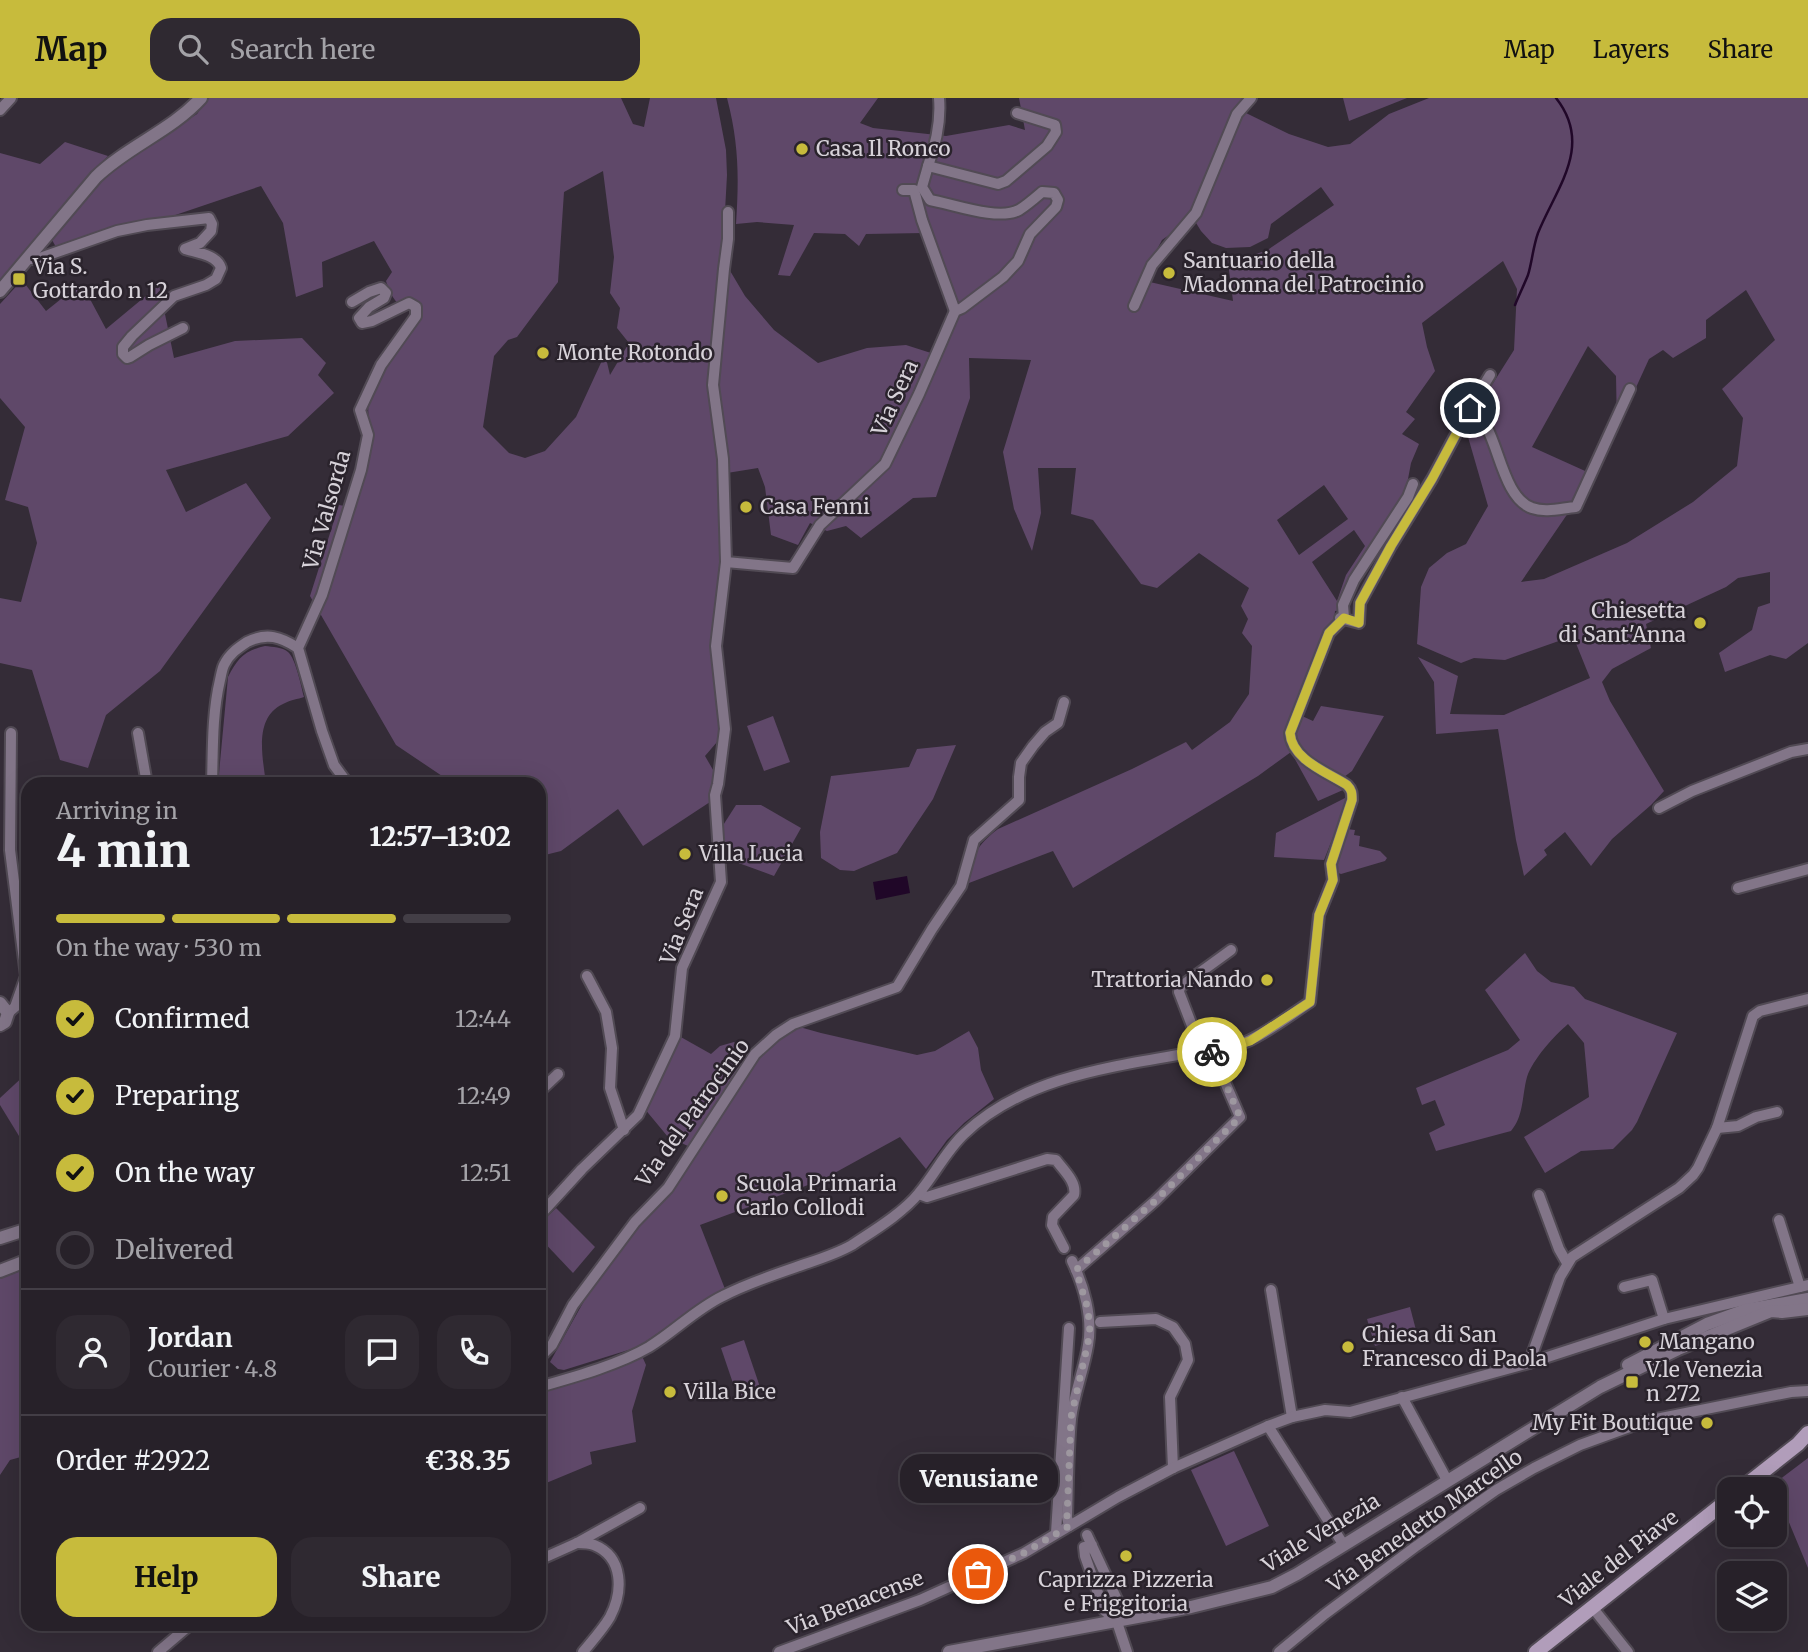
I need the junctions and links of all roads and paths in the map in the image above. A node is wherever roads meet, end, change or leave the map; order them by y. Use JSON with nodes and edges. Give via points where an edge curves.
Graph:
{"nodes":[{"id":1,"x":11,"y":98,"type":"edge"},
{"id":2,"x":201,"y":98,"type":"edge"},
{"id":3,"x":939,"y":98,"type":"edge"},
{"id":4,"x":1251,"y":98,"type":"edge"},
{"id":5,"x":0,"y":110,"type":"edge"},
{"id":6,"x":1017,"y":113,"type":"dead end"},
{"id":7,"x":928,"y":166,"type":"junction"},
{"id":8,"x":903,"y":190,"type":"dead end"},
{"id":9,"x":729,"y":212,"type":"dead end"},
{"id":10,"x":1168,"y":246,"type":"junction"},
{"id":11,"x":27,"y":258,"type":"junction"},
{"id":12,"x":1165,"y":258,"type":"dead end"},
{"id":13,"x":0,"y":291,"type":"edge"},
{"id":14,"x":352,"y":302,"type":"dead end"},
{"id":15,"x":1134,"y":306,"type":"dead end"},
{"id":16,"x":957,"y":313,"type":"junction"},
{"id":17,"x":183,"y":328,"type":"dead end"},
{"id":18,"x":1490,"y":375,"type":"dead end"},
{"id":19,"x":1630,"y":389,"type":"dead end"},
{"id":20,"x":1470,"y":408,"type":"junction"},
{"id":21,"x":1413,"y":484,"type":"dead end"},
{"id":22,"x":726,"y":562,"type":"junction"},
{"id":23,"x":1339,"y":618,"type":"junction"},
{"id":24,"x":298,"y":648,"type":"junction"},
{"id":25,"x":1064,"y":702,"type":"dead end"},
{"id":26,"x":11,"y":733,"type":"dead end"},
{"id":27,"x":138,"y":733,"type":"dead end"},
{"id":28,"x":1808,"y":749,"type":"edge"},
{"id":29,"x":147,"y":777,"type":"edge"},
{"id":30,"x":212,"y":777,"type":"edge"},
{"id":31,"x":343,"y":777,"type":"edge"},
{"id":32,"x":1659,"y":808,"type":"dead end"},
{"id":33,"x":1808,"y":869,"type":"edge"},
{"id":34,"x":1738,"y":888,"type":"dead end"},
{"id":35,"x":21,"y":937,"type":"edge"},
{"id":36,"x":1231,"y":950,"type":"dead end"},
{"id":37,"x":587,"y":976,"type":"dead end"},
{"id":38,"x":21,"y":990,"type":"edge"},
{"id":39,"x":1808,"y":999,"type":"edge"},
{"id":40,"x":4,"y":1008,"type":"edge"},
{"id":41,"x":0,"y":1025,"type":"edge"},
{"id":42,"x":1201,"y":1051,"type":"junction"},
{"id":43,"x":558,"y":1073,"type":"dead end"},
{"id":44,"x":546,"y":1085,"type":"edge"},
{"id":45,"x":1777,"y":1112,"type":"dead end"},
{"id":46,"x":1717,"y":1128,"type":"junction"},
{"id":47,"x":624,"y":1130,"type":"junction"},
{"id":48,"x":919,"y":1194,"type":"junction"},
{"id":49,"x":1539,"y":1195,"type":"dead end"},
{"id":50,"x":546,"y":1208,"type":"edge"},
{"id":51,"x":1779,"y":1220,"type":"dead end"},
{"id":52,"x":21,"y":1232,"type":"edge"},
{"id":53,"x":0,"y":1238,"type":"edge"},
{"id":54,"x":1064,"y":1248,"type":"dead end"},
{"id":55,"x":21,"y":1263,"type":"edge"},
{"id":56,"x":1567,"y":1264,"type":"junction"},
{"id":57,"x":0,"y":1271,"type":"edge"},
{"id":58,"x":1804,"y":1286,"type":"edge"},
{"id":59,"x":1624,"y":1287,"type":"dead end"},
{"id":60,"x":1270,"y":1290,"type":"dead end"},
{"id":61,"x":1808,"y":1299,"type":"edge"},
{"id":62,"x":1808,"y":1309,"type":"edge"},
{"id":63,"x":1772,"y":1311,"type":"junction"},
{"id":64,"x":1684,"y":1316,"type":"junction"},
{"id":65,"x":1664,"y":1320,"type":"junction"},
{"id":66,"x":1100,"y":1322,"type":"dead end"},
{"id":67,"x":1707,"y":1324,"type":"junction"},
{"id":68,"x":1069,"y":1328,"type":"dead end"},
{"id":69,"x":1689,"y":1332,"type":"junction"},
{"id":70,"x":546,"y":1351,"type":"edge"},
{"id":71,"x":1529,"y":1363,"type":"junction"},
{"id":72,"x":546,"y":1382,"type":"edge"},
{"id":73,"x":1600,"y":1387,"type":"junction"},
{"id":74,"x":1808,"y":1391,"type":"edge"},
{"id":75,"x":1402,"y":1397,"type":"junction"},
{"id":76,"x":1292,"y":1417,"type":"junction"},
{"id":77,"x":1268,"y":1426,"type":"junction"},
{"id":78,"x":1805,"y":1439,"type":"edge"},
{"id":79,"x":1173,"y":1468,"type":"junction"},
{"id":80,"x":1756,"y":1477,"type":"edge"},
{"id":81,"x":1447,"y":1480,"type":"junction"},
{"id":82,"x":640,"y":1508,"type":"dead end"},
{"id":83,"x":1717,"y":1508,"type":"edge"},
{"id":84,"x":1069,"y":1526,"type":"junction"},
{"id":85,"x":1056,"y":1533,"type":"junction"},
{"id":86,"x":1086,"y":1542,"type":"dead end"},
{"id":87,"x":577,"y":1543,"type":"junction"},
{"id":88,"x":1343,"y":1544,"type":"junction"},
{"id":89,"x":546,"y":1557,"type":"edge"},
{"id":90,"x":1592,"y":1607,"type":"junction"},
{"id":91,"x":1117,"y":1622,"type":"junction"},
{"id":92,"x":183,"y":1631,"type":"edge"},
{"id":93,"x":158,"y":1652,"type":"edge"},
{"id":94,"x":583,"y":1652,"type":"edge"},
{"id":95,"x":779,"y":1652,"type":"edge"},
{"id":96,"x":949,"y":1652,"type":"edge"},
{"id":97,"x":1127,"y":1652,"type":"edge"},
{"id":98,"x":1279,"y":1652,"type":"edge"},
{"id":99,"x":1536,"y":1652,"type":"edge"},
{"id":100,"x":1628,"y":1652,"type":"edge"}],
"edges":[{"from":1,"to":5,"type":"street"},
{"from":2,"to":11,"type":"street","via":[[111,162]]},
{"from":3,"to":7,"type":"street","via":[[935,147]]},
{"from":4,"to":10,"type":"street","via":[[1237,114],[1196,213]]},
{"from":6,"to":7,"type":"street","via":[[1055,125],[1056,132],[1047,146],[1006,181],[998,184]]},
{"from":7,"to":16,"type":"street","via":[[922,187],[930,200],[999,213],[1017,211],[1042,192],[1054,193],[1058,200],[1030,234],[1018,261]]},
{"from":8,"to":16,"type":"street","via":[[915,190]]},
{"from":9,"to":22,"type":"street","name":"Via Sera","via":[[713,385],[723,459]]},
{"from":10,"to":12,"type":"street"},
{"from":10,"to":15,"type":"street","via":[[1152,265]]},
{"from":11,"to":13,"type":"street"},
{"from":11,"to":17,"type":"street","via":[[37,259],[117,231],[209,218],[211,231],[200,243],[185,249],[219,262],[216,279],[174,296],[132,336],[123,354],[130,357]]},
{"from":14,"to":24,"type":"street","name":"Via Valsorda","via":[[381,288],[384,298],[359,318],[362,323],[409,303],[416,307],[416,316],[380,365],[360,410],[368,435],[361,470],[322,595]]},
{"from":16,"to":22,"type":"street","name":"Via Sera","via":[[885,464],[820,525],[793,568]]},
{"from":18,"to":20,"type":"street"},
{"from":19,"to":20,"type":"street","via":[[1576,507],[1546,510],[1521,502],[1511,489],[1485,423]]},
{"from":20,"to":23,"type":"street","via":[[1360,603],[1359,623]]},
{"from":21,"to":23,"type":"street","via":[[1354,580]]},
{"from":22,"to":47,"type":"street","name":"Via Sera","via":[[716,646],[725,729],[715,795],[721,882],[682,968],[675,1036],[638,1115]]},
{"from":23,"to":42,"type":"street","via":[[1290,733],[1291,743],[1304,758],[1352,790],[1331,864],[1333,880],[1319,915],[1310,1002],[1250,1041]]},
{"from":24,"to":30,"type":"street","via":[[272,636],[254,639],[236,649],[224,665],[213,733]]},
{"from":24,"to":31,"type":"street","via":[[322,731]]},
{"from":25,"to":70,"type":"street","name":"Via del Patrocinio","via":[[1058,723],[1021,763],[1019,800],[974,840],[961,886],[897,987],[793,1024],[755,1055],[668,1188],[635,1222],[573,1305]]},
{"from":26,"to":35,"type":"street","via":[[10,850]]},
{"from":27,"to":29,"type":"street"},
{"from":28,"to":32,"type":"street","via":[[1692,791]]},
{"from":33,"to":34,"type":"street"},
{"from":36,"to":42,"type":"street","via":[[1178,992]]},
{"from":37,"to":47,"type":"street","via":[[606,1012],[612,1048],[610,1088]]},
{"from":38,"to":40,"type":"street","via":[[15,1007]]},
{"from":39,"to":46,"type":"street","via":[[1760,1010],[1753,1016]]},
{"from":40,"to":41,"type":"street","via":[[5,1022]]},
{"from":42,"to":48,"type":"street","via":[[1056,1081],[1022,1094],[993,1110],[964,1135]]},
{"from":42,"to":84,"type":"street","via":[[1206,1062],[1218,1066],[1240,1117],[1155,1201],[1074,1266],[1090,1326],[1071,1417]]},
{"from":43,"to":44,"type":"street"},
{"from":45,"to":46,"type":"street"},
{"from":46,"to":56,"type":"street","via":[[1693,1175],[1679,1188],[1578,1252]]},
{"from":47,"to":50,"type":"street","name":"Via Sera"},
{"from":48,"to":54,"type":"street","via":[[927,1197],[1056,1160],[1076,1190],[1053,1217],[1052,1225]]},
{"from":48,"to":72,"type":"street","via":[[836,1254],[722,1296],[628,1358]]},
{"from":49,"to":56,"type":"street"},
{"from":51,"to":58,"type":"street"},
{"from":52,"to":53,"type":"street"},
{"from":55,"to":57,"type":"street"},
{"from":56,"to":71,"type":"street"},
{"from":58,"to":64,"type":"street","name":"Via Benacense"},
{"from":59,"to":65,"type":"street","via":[[1652,1280]]},
{"from":60,"to":76,"type":"street"},
{"from":61,"to":67,"type":"street","name":"Viale Venezia","via":[[1746,1310]]},
{"from":62,"to":63,"type":"street","name":"Viale Venezia"},
{"from":63,"to":67,"type":"street","name":"Viale Venezia"},
{"from":63,"to":73,"type":"street","name":"Viale Venezia"},
{"from":64,"to":65,"type":"street","name":"Via Benacense"},
{"from":64,"to":67,"type":"street"},
{"from":64,"to":69,"type":"street"},
{"from":65,"to":71,"type":"street","name":"Via Benacense"},
{"from":66,"to":79,"type":"street","via":[[1156,1319],[1173,1328],[1185,1344],[1188,1360],[1170,1397]]},
{"from":67,"to":69,"type":"street","name":"Viale Venezia"},
{"from":68,"to":85,"type":"street"},
{"from":69,"to":73,"type":"street","name":"Viale Venezia","via":[[1620,1370]]},
{"from":71,"to":75,"type":"street","name":"Via Benacense"},
{"from":73,"to":81,"type":"street","name":"Viale Venezia"},
{"from":74,"to":98,"type":"street","name":"Via Benedetto Marcello","via":[[1646,1421],[1580,1445],[1496,1490]]},
{"from":75,"to":76,"type":"street","name":"Via Benacense","via":[[1350,1412],[1325,1410]]},
{"from":75,"to":81,"type":"street"},
{"from":76,"to":77,"type":"street","name":"Via Benacense"},
{"from":77,"to":79,"type":"street","name":"Via Benacense"},
{"from":77,"to":88,"type":"street"},
{"from":78,"to":80,"type":"main road"},
{"from":79,"to":84,"type":"street","name":"Via Benacense"},
{"from":81,"to":88,"type":"street","name":"Viale Venezia"},
{"from":82,"to":87,"type":"street"},
{"from":83,"to":90,"type":"main road","name":"Viale del Piave"},
{"from":84,"to":85,"type":"street","name":"Via Benacense"},
{"from":85,"to":95,"type":"street","name":"Via Benacense","via":[[1024,1553],[920,1600]]},
{"from":86,"to":91,"type":"street","via":[[1085,1556],[1104,1610]]},
{"from":87,"to":89,"type":"street"},
{"from":87,"to":94,"type":"street","via":[[593,1545],[608,1555],[619,1580],[610,1616]]},
{"from":88,"to":91,"type":"street","name":"Viale Venezia","via":[[1272,1587]]},
{"from":90,"to":99,"type":"main road","name":"Viale del Piave"},
{"from":90,"to":100,"type":"street"},
{"from":91,"to":96,"type":"street","name":"Viale Venezia"},
{"from":91,"to":97,"type":"street"},
{"from":92,"to":93,"type":"street"}]}
